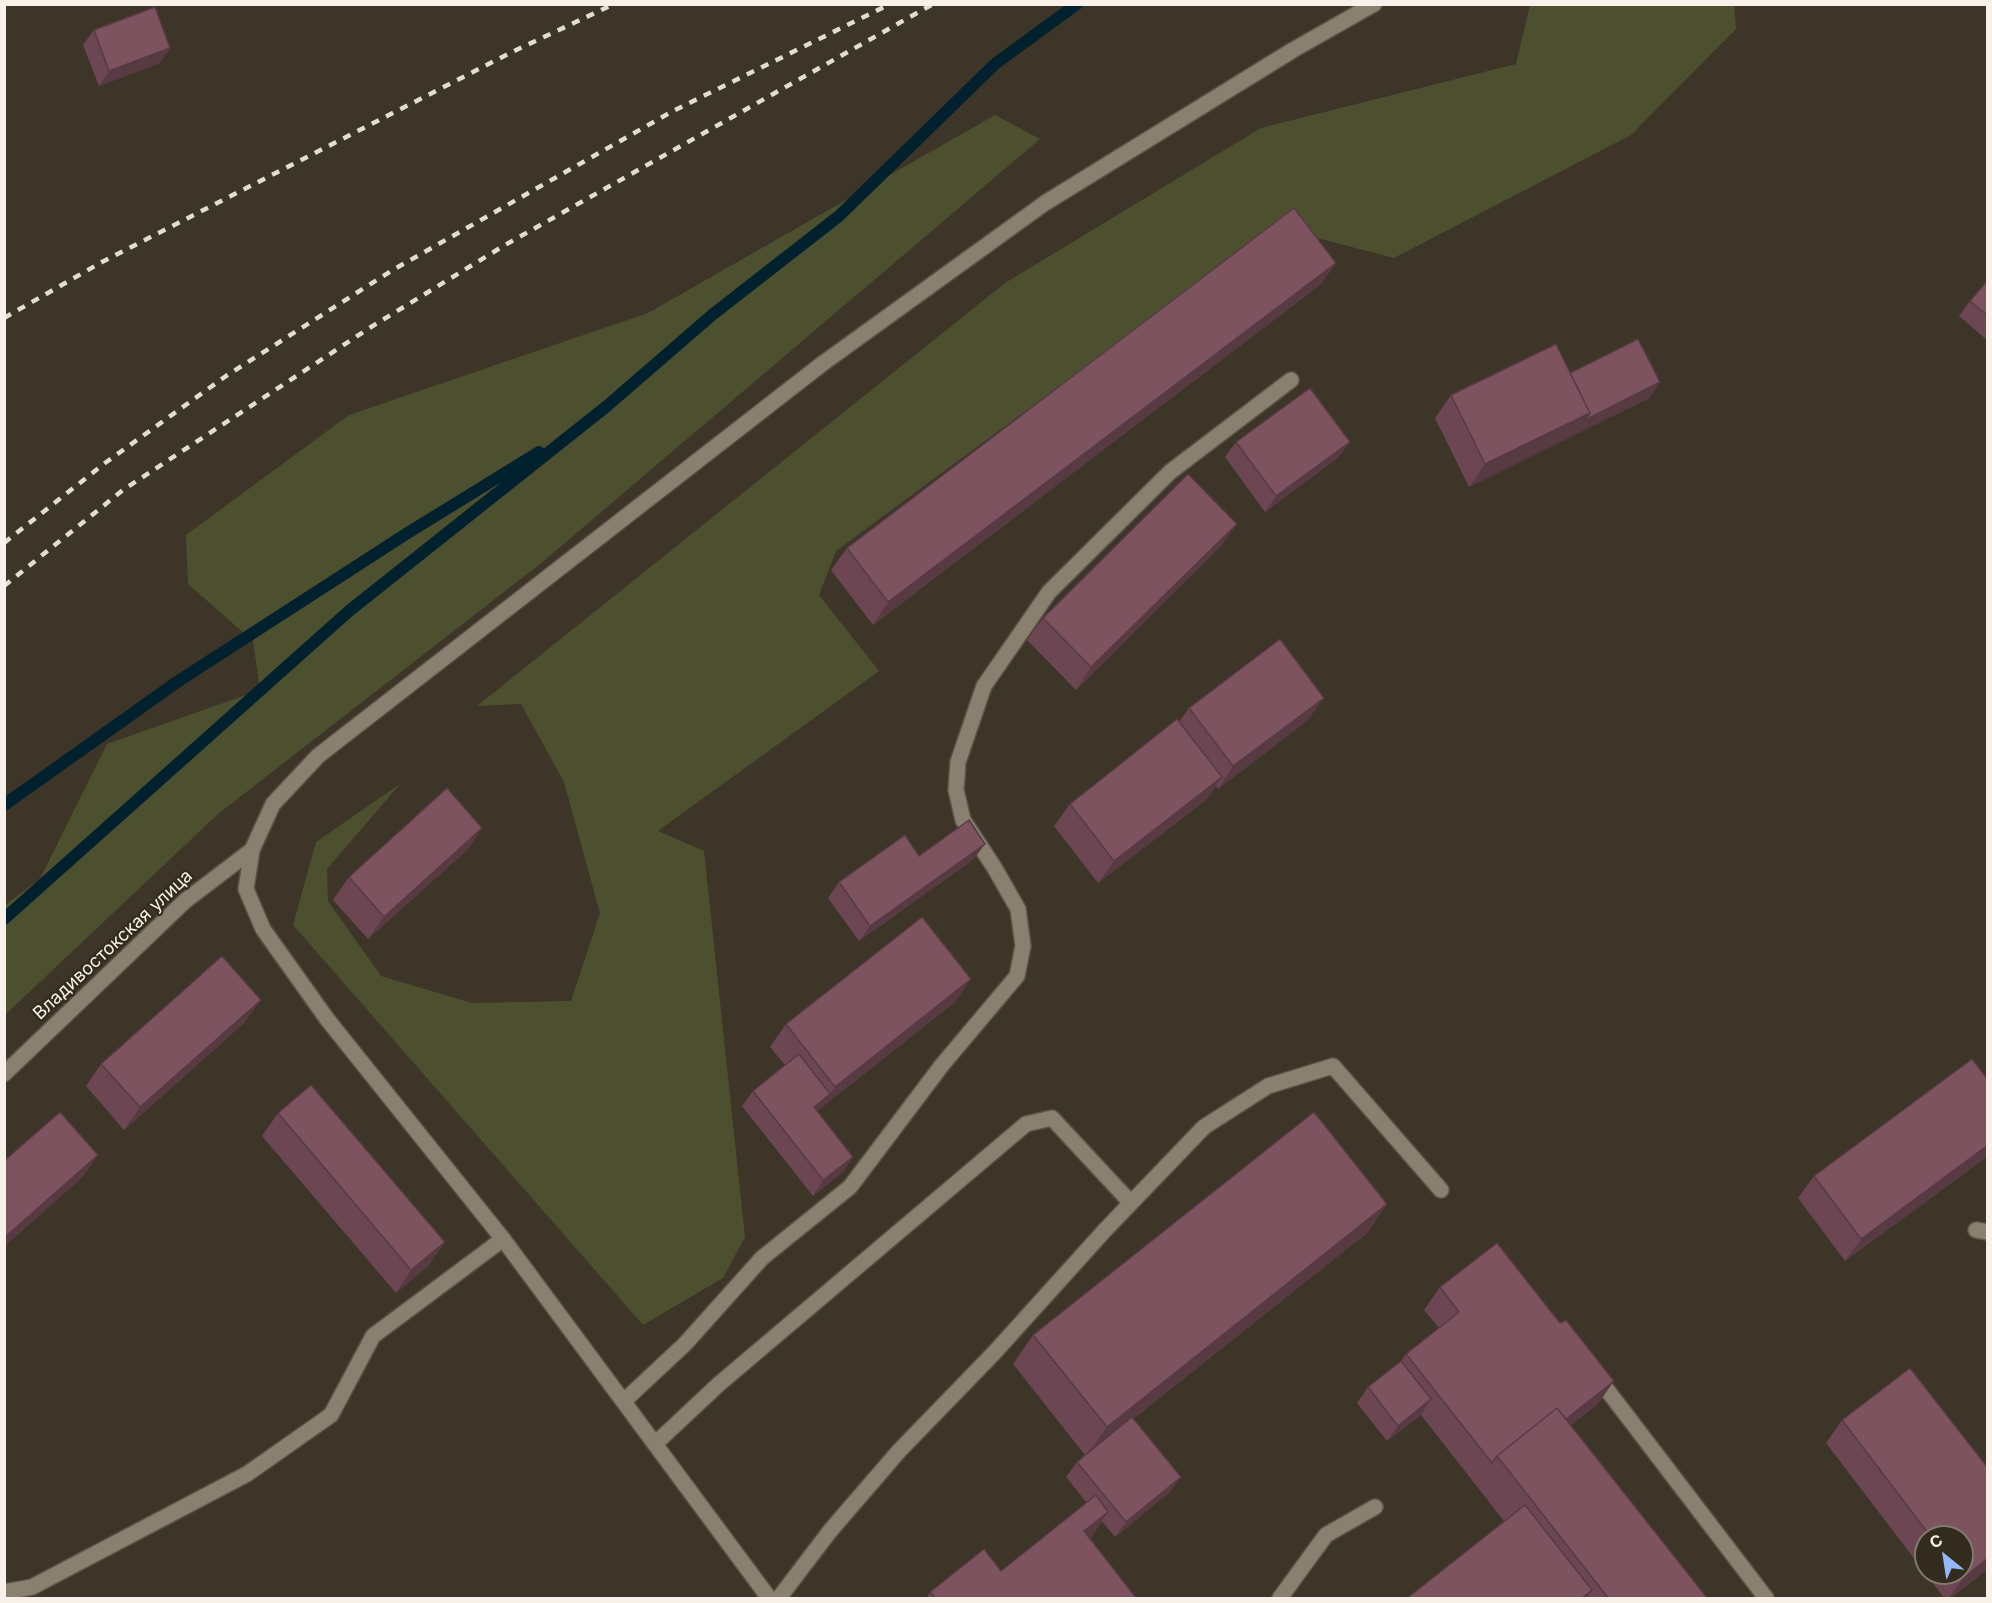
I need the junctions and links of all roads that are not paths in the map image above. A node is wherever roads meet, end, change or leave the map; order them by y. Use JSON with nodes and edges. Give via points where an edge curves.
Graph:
{"nodes":[{"id":1,"x":1374,"y":4,"type":"edge"},
{"id":2,"x":1290,"y":380,"type":"dead end"},
{"id":3,"x":252,"y":850,"type":"junction"},
{"id":4,"x":4,"y":1074,"type":"edge"},
{"id":5,"x":1441,"y":1190,"type":"dead end"},
{"id":6,"x":1131,"y":1203,"type":"junction"},
{"id":7,"x":503,"y":1239,"type":"junction"},
{"id":8,"x":1585,"y":1360,"type":"edge"},
{"id":9,"x":624,"y":1401,"type":"junction"},
{"id":10,"x":656,"y":1443,"type":"junction"},
{"id":11,"x":1375,"y":1507,"type":"dead end"},
{"id":12,"x":4,"y":1592,"type":"edge"},
{"id":13,"x":769,"y":1599,"type":"edge"},
{"id":14,"x":779,"y":1599,"type":"edge"},
{"id":15,"x":1280,"y":1599,"type":"edge"},
{"id":16,"x":1766,"y":1599,"type":"edge"}],
"edges":[{"from":1,"to":3,"type":"street","via":[[1045,203],[822,364],[318,756],[273,804]]},
{"from":2,"to":9,"type":"street","via":[[1170,472],[1049,592],[984,686],[958,762],[956,790],[963,820],[1018,909],[1023,946],[1017,976],[942,1065],[850,1187],[762,1258],[685,1344]]},
{"from":3,"to":4,"type":"street","name":"Владивостокская улица","via":[[185,901]]},
{"from":3,"to":7,"type":"street","via":[[246,889],[263,929],[327,1019]]},
{"from":5,"to":6,"type":"street","via":[[1333,1066],[1268,1086],[1204,1127]]},
{"from":6,"to":10,"type":"street","via":[[1052,1118],[1026,1124],[719,1384]]},
{"from":6,"to":14,"type":"street","via":[[899,1451],[830,1531]]},
{"from":7,"to":9,"type":"street"},
{"from":7,"to":12,"type":"street","via":[[373,1336],[331,1415],[246,1474],[32,1587]]},
{"from":8,"to":16,"type":"street"},
{"from":9,"to":10,"type":"street"},
{"from":10,"to":13,"type":"street"},
{"from":11,"to":15,"type":"street","via":[[1326,1535]]}]}
